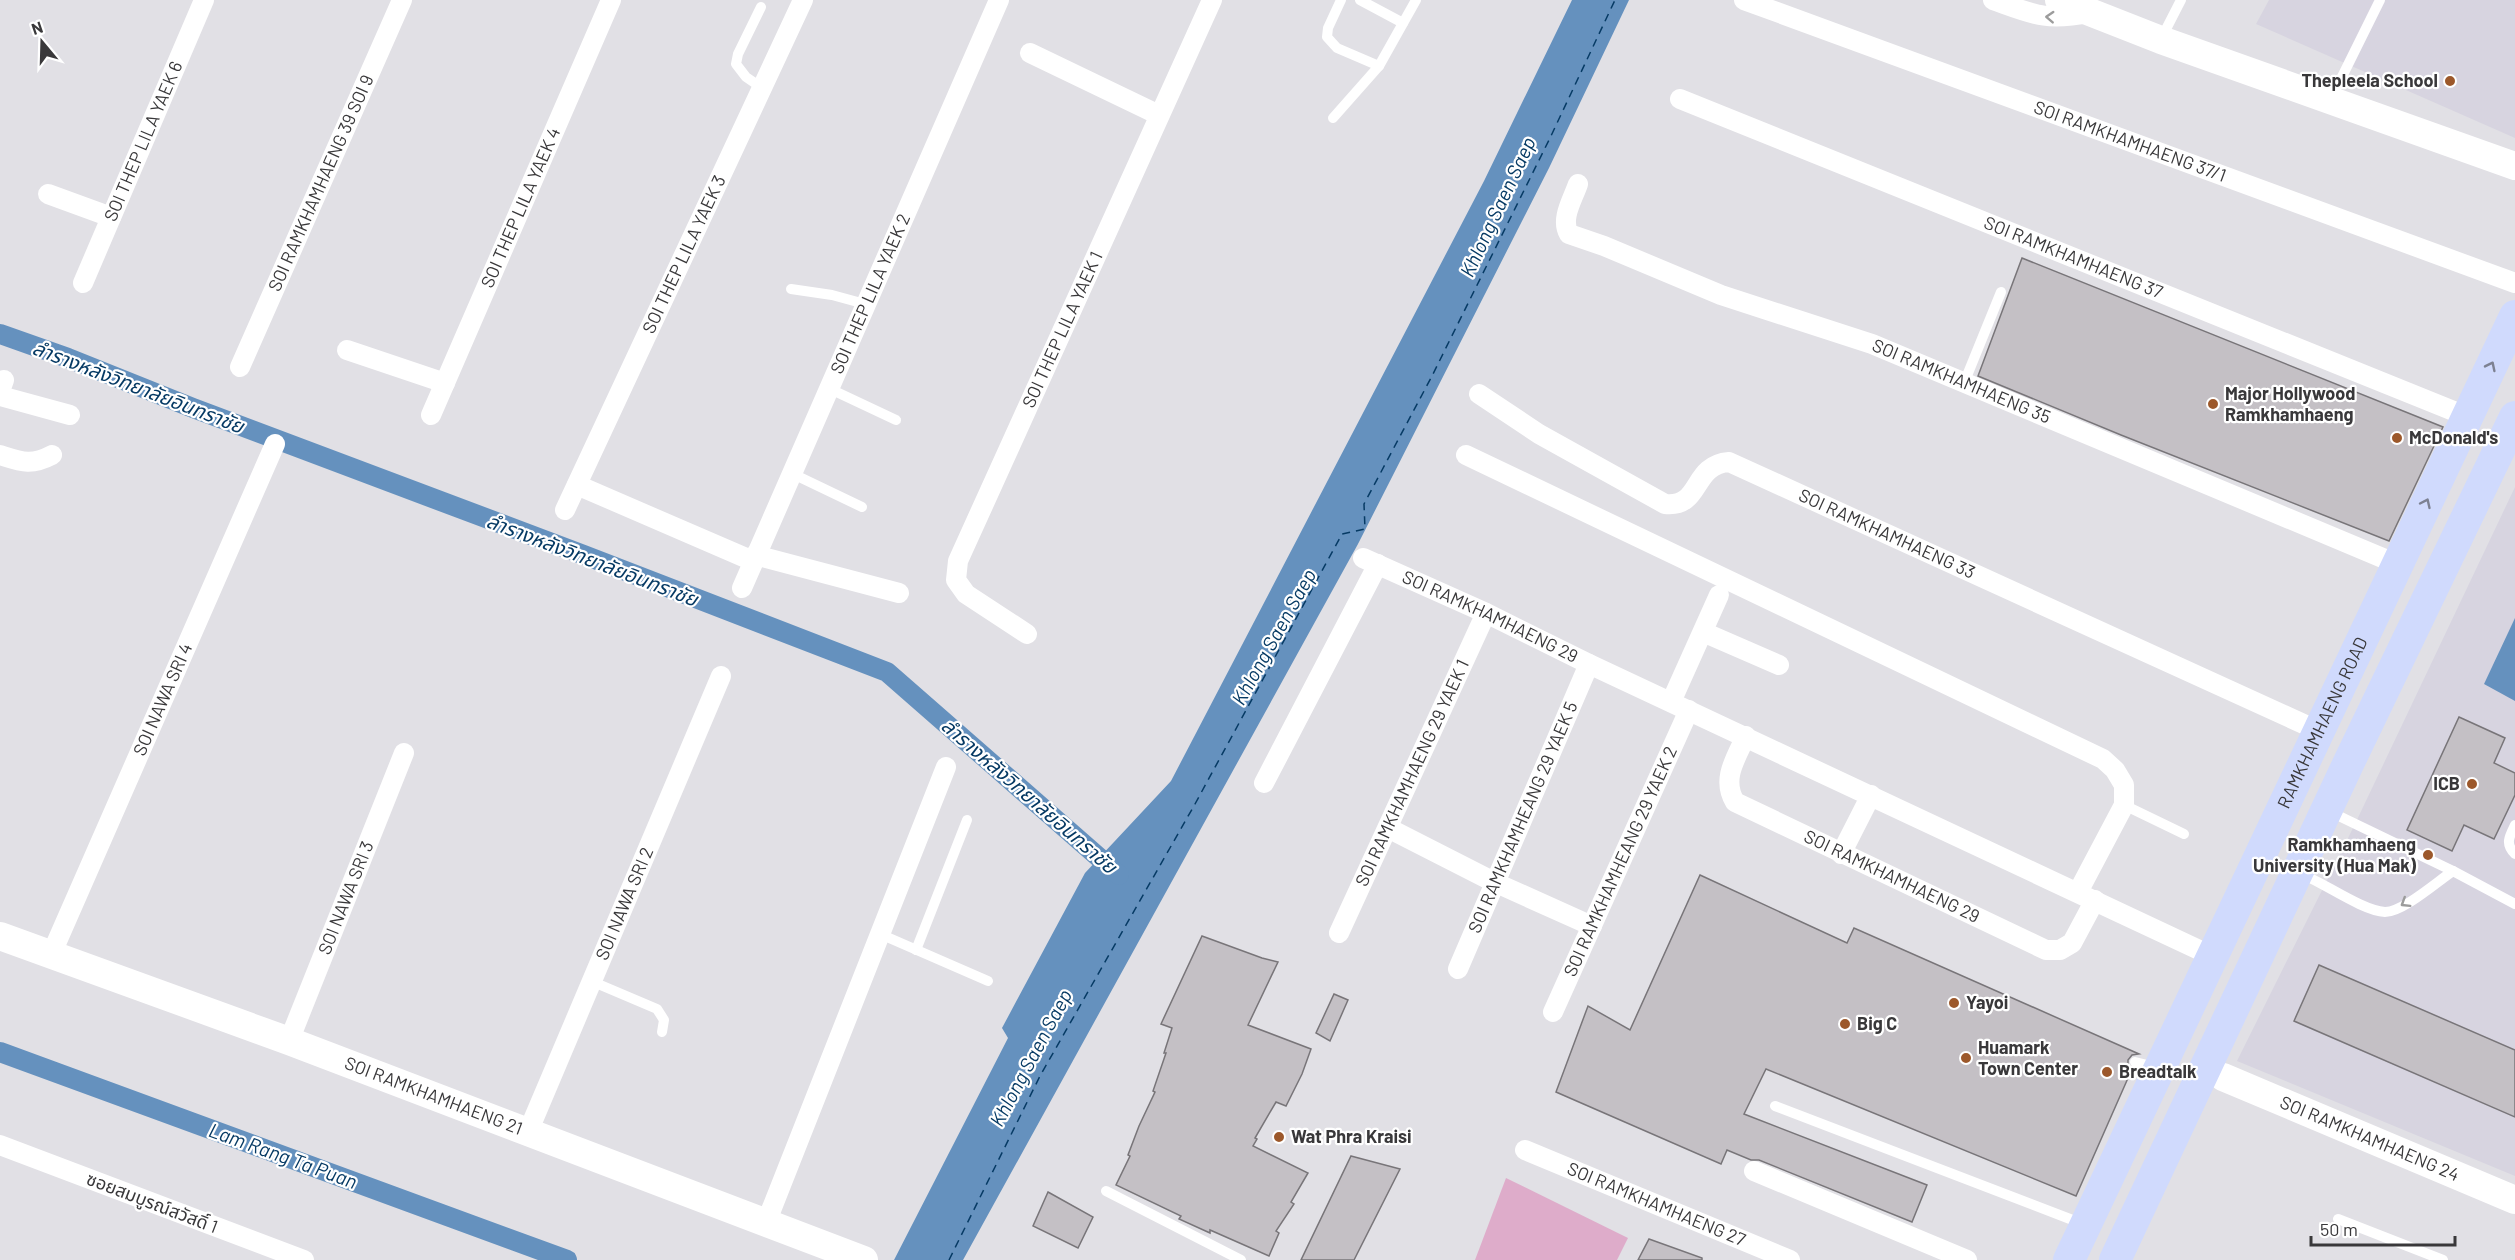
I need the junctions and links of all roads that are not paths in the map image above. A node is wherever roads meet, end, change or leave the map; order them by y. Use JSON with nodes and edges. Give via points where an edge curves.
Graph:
{"nodes":[{"id":1,"x":204,"y":0,"type":"edge"},
{"id":2,"x":402,"y":0,"type":"edge"},
{"id":3,"x":611,"y":0,"type":"edge"},
{"id":4,"x":803,"y":0,"type":"edge"},
{"id":5,"x":999,"y":0,"type":"edge"},
{"id":6,"x":1212,"y":0,"type":"edge"},
{"id":7,"x":1341,"y":0,"type":"edge"},
{"id":8,"x":1360,"y":0,"type":"edge"},
{"id":9,"x":1416,"y":0,"type":"edge"},
{"id":10,"x":1744,"y":0,"type":"edge"},
{"id":11,"x":1993,"y":0,"type":"edge"},
{"id":12,"x":2059,"y":0,"type":"edge"},
{"id":13,"x":2181,"y":0,"type":"edge"},
{"id":14,"x":2379,"y":0,"type":"edge"},
{"id":15,"x":2086,"y":6,"type":"edge"},
{"id":16,"x":761,"y":7,"type":"dead end"},
{"id":17,"x":1403,"y":23,"type":"junction"},
{"id":18,"x":2161,"y":40,"type":"junction"},
{"id":19,"x":1030,"y":53,"type":"dead end"},
{"id":20,"x":1379,"y":66,"type":"junction"},
{"id":21,"x":762,"y":88,"type":"junction"},
{"id":22,"x":1680,"y":99,"type":"dead end"},
{"id":23,"x":2330,"y":101,"type":"junction"},
{"id":24,"x":1159,"y":115,"type":"junction"},
{"id":25,"x":1333,"y":118,"type":"dead end"},
{"id":26,"x":2515,"y":166,"type":"edge"},
{"id":27,"x":1578,"y":184,"type":"dead end"},
{"id":28,"x":48,"y":194,"type":"dead end"},
{"id":29,"x":111,"y":217,"type":"junction"},
{"id":30,"x":82,"y":283,"type":"dead end"},
{"id":31,"x":2515,"y":283,"type":"edge"},
{"id":32,"x":791,"y":289,"type":"dead end"},
{"id":33,"x":2001,"y":292,"type":"dead end"},
{"id":34,"x":865,"y":304,"type":"junction"},
{"id":35,"x":2515,"y":316,"type":"edge"},
{"id":36,"x":347,"y":350,"type":"dead end"},
{"id":37,"x":2515,"y":364,"type":"edge"},
{"id":38,"x":240,"y":367,"type":"dead end"},
{"id":39,"x":445,"y":383,"type":"junction"},
{"id":40,"x":1964,"y":383,"type":"junction"},
{"id":41,"x":828,"y":388,"type":"junction"},
{"id":42,"x":1,"y":389,"type":"edge"},
{"id":43,"x":1479,"y":394,"type":"dead end"},
{"id":44,"x":70,"y":415,"type":"dead end"},
{"id":45,"x":431,"y":415,"type":"dead end"},
{"id":46,"x":2466,"y":416,"type":"junction"},
{"id":47,"x":2515,"y":417,"type":"edge"},
{"id":48,"x":896,"y":420,"type":"dead end"},
{"id":49,"x":275,"y":444,"type":"dead end"},
{"id":50,"x":0,"y":455,"type":"edge"},
{"id":51,"x":52,"y":455,"type":"dead end"},
{"id":52,"x":1466,"y":455,"type":"dead end"},
{"id":53,"x":2515,"y":455,"type":"edge"},
{"id":54,"x":791,"y":473,"type":"junction"},
{"id":55,"x":577,"y":485,"type":"junction"},
{"id":56,"x":862,"y":507,"type":"dead end"},
{"id":57,"x":565,"y":510,"type":"dead end"},
{"id":58,"x":754,"y":558,"type":"junction"},
{"id":59,"x":2397,"y":564,"type":"junction"},
{"id":60,"x":742,"y":588,"type":"dead end"},
{"id":61,"x":898,"y":593,"type":"dead end"},
{"id":62,"x":1719,"y":595,"type":"dead end"},
{"id":63,"x":1486,"y":613,"type":"junction"},
{"id":64,"x":1703,"y":632,"type":"junction"},
{"id":65,"x":1027,"y":634,"type":"dead end"},
{"id":66,"x":1589,"y":664,"type":"junction"},
{"id":67,"x":1779,"y":665,"type":"dead end"},
{"id":68,"x":721,"y":676,"type":"dead end"},
{"id":69,"x":1671,"y":702,"type":"junction"},
{"id":70,"x":1689,"y":710,"type":"junction"},
{"id":71,"x":2319,"y":731,"type":"junction"},
{"id":72,"x":1746,"y":736,"type":"junction"},
{"id":73,"x":404,"y":753,"type":"dead end"},
{"id":74,"x":946,"y":766,"type":"dead end"},
{"id":75,"x":1264,"y":783,"type":"dead end"},
{"id":76,"x":1871,"y":795,"type":"junction"},
{"id":77,"x":2124,"y":805,"type":"junction"},
{"id":78,"x":2341,"y":817,"type":"junction"},
{"id":79,"x":967,"y":820,"type":"dead end"},
{"id":80,"x":2515,"y":825,"type":"edge"},
{"id":81,"x":1388,"y":828,"type":"junction"},
{"id":82,"x":2184,"y":834,"type":"dead end"},
{"id":83,"x":1841,"y":854,"type":"junction"},
{"id":84,"x":2515,"y":855,"type":"edge"},
{"id":85,"x":2453,"y":871,"type":"junction"},
{"id":86,"x":2312,"y":879,"type":"junction"},
{"id":87,"x":1494,"y":882,"type":"junction"},
{"id":88,"x":2086,"y":896,"type":"junction"},
{"id":89,"x":2515,"y":904,"type":"edge"},
{"id":90,"x":1592,"y":926,"type":"junction"},
{"id":91,"x":1339,"y":933,"type":"dead end"},
{"id":92,"x":880,"y":934,"type":"junction"},
{"id":93,"x":0,"y":936,"type":"edge"},
{"id":94,"x":916,"y":950,"type":"junction"},
{"id":95,"x":51,"y":955,"type":"junction"},
{"id":96,"x":2212,"y":956,"type":"junction"},
{"id":97,"x":1458,"y":969,"type":"dead end"},
{"id":98,"x":591,"y":981,"type":"junction"},
{"id":99,"x":988,"y":981,"type":"dead end"},
{"id":100,"x":1553,"y":1012,"type":"dead end"},
{"id":101,"x":662,"y":1032,"type":"dead end"},
{"id":102,"x":289,"y":1041,"type":"junction"},
{"id":103,"x":2147,"y":1065,"type":"junction"},
{"id":104,"x":2223,"y":1077,"type":"junction"},
{"id":105,"x":1775,"y":1106,"type":"dead end"},
{"id":106,"x":528,"y":1132,"type":"junction"},
{"id":107,"x":0,"y":1145,"type":"edge"},
{"id":108,"x":1525,"y":1150,"type":"dead end"},
{"id":109,"x":1754,"y":1171,"type":"dead end"},
{"id":110,"x":1106,"y":1191,"type":"dead end"},
{"id":111,"x":2515,"y":1200,"type":"edge"},
{"id":112,"x":2338,"y":1219,"type":"dead end"},
{"id":113,"x":766,"y":1223,"type":"junction"},
{"id":114,"x":2086,"y":1226,"type":"junction"},
{"id":115,"x":304,"y":1260,"type":"edge"},
{"id":116,"x":864,"y":1260,"type":"edge"},
{"id":117,"x":1241,"y":1260,"type":"edge"},
{"id":118,"x":1790,"y":1260,"type":"edge"},
{"id":119,"x":1967,"y":1260,"type":"edge"},
{"id":120,"x":2069,"y":1260,"type":"edge"},
{"id":121,"x":2089,"y":1260,"type":"edge"},
{"id":122,"x":2115,"y":1260,"type":"edge"},
{"id":123,"x":2135,"y":1260,"type":"edge"},
{"id":124,"x":2443,"y":1260,"type":"edge"}],
"edges":[{"from":1,"to":29,"type":"street","name":"SOI THEP LILA YAEK 6"},
{"from":2,"to":38,"type":"street","name":"SOI RAMKHAMHAENG 39 SOI 9"},
{"from":3,"to":39,"type":"street","name":"SOI THEP LILA YAEK 4"},
{"from":4,"to":21,"type":"street","name":"SOI THEP LILA YAEK 3"},
{"from":5,"to":34,"type":"street","name":"SOI THEP LILA YAEK 2"},
{"from":6,"to":24,"type":"street","name":"SOI THEP LILA YAEK 1"},
{"from":7,"to":20,"type":"lane","via":[[1327,37],[1337,48]]},
{"from":8,"to":17,"type":"lane"},
{"from":9,"to":17,"type":"lane"},
{"from":10,"to":31,"type":"street","name":"SOI RAMKHAMHAENG 37/1"},
{"from":15,"to":11,"type":"street","one_way":true,"via":[[2066,17],[2037,16]]},
{"from":12,"to":15,"type":"street"},
{"from":13,"to":18,"type":"lane"},
{"from":14,"to":23,"type":"lane"},
{"from":15,"to":18,"type":"street"},
{"from":16,"to":21,"type":"lane","via":[[736,64]]},
{"from":17,"to":20,"type":"lane"},
{"from":18,"to":23,"type":"street"},
{"from":19,"to":24,"type":"street"},
{"from":20,"to":25,"type":"lane"},
{"from":21,"to":55,"type":"street","name":"SOI THEP LILA YAEK 3"},
{"from":22,"to":46,"type":"street","name":"SOI RAMKHAMHAENG 37"},
{"from":23,"to":26,"type":"street"},
{"from":24,"to":65,"type":"street","name":"SOI THEP LILA YAEK 1","via":[[958,561],[956,580],[966,594]]},
{"from":27,"to":40,"type":"street","name":"SOI RAMKHAMHAENG 35","via":[[1566,219],[1569,234],[1721,295],[1863,340]]},
{"from":28,"to":29,"type":"street"},
{"from":29,"to":30,"type":"street","name":"SOI THEP LILA YAEK 6"},
{"from":32,"to":34,"type":"lane"},
{"from":33,"to":40,"type":"lane"},
{"from":34,"to":41,"type":"street","name":"SOI THEP LILA YAEK 2"},
{"from":46,"to":35,"type":"main road","name":"RAMKHAMHAENG ROAD","one_way":true},
{"from":36,"to":39,"type":"street"},
{"from":37,"to":121,"type":"main road","name":"RAMKHAMHAENG ROAD"},
{"from":39,"to":45,"type":"street","name":"SOI THEP LILA YAEK 4"},
{"from":40,"to":59,"type":"street","name":"SOI RAMKHAMHAENG 35"},
{"from":41,"to":48,"type":"lane"},
{"from":41,"to":54,"type":"street","name":"SOI THEP LILA YAEK 2"},
{"from":42,"to":44,"type":"street"},
{"from":43,"to":71,"type":"street","name":"SOI RAMKHAMHAENG 33","via":[[1539,434],[1665,504],[1675,505],[1689,498],[1703,474],[1716,463],[1729,462]]},
{"from":59,"to":46,"type":"main road","name":"RAMKHAMHAENG ROAD","one_way":true},
{"from":47,"to":122,"type":"main road"},
{"from":49,"to":95,"type":"street","name":"SOI NAWA SRI 4"},
{"from":50,"to":51,"type":"street","via":[[21,462],[37,462]]},
{"from":52,"to":77,"type":"street","via":[[2103,759],[2124,785]]},
{"from":53,"to":78,"type":"main road"},
{"from":54,"to":56,"type":"lane"},
{"from":54,"to":58,"type":"street","name":"SOI THEP LILA YAEK 2"},
{"from":55,"to":57,"type":"street","name":"SOI THEP LILA YAEK 3"},
{"from":55,"to":58,"type":"street"},
{"from":58,"to":60,"type":"street","name":"SOI THEP LILA YAEK 2"},
{"from":58,"to":61,"type":"street"},
{"from":59,"to":71,"type":"main road","name":"RAMKHAMHAENG ROAD"},
{"from":62,"to":64,"type":"street"},
{"from":63,"to":66,"type":"street","name":"SOI RAMKHAMHAENG 29"},
{"from":63,"to":75,"type":"street","name":"SOI RAMKHAMHAENG 29","via":[[1370,561]]},
{"from":63,"to":81,"type":"street","name":"SOI RAMKHAMHAENG 29 YAEK 1"},
{"from":64,"to":67,"type":"street"},
{"from":64,"to":69,"type":"street"},
{"from":66,"to":69,"type":"street","name":"SOI RAMKHAMHAENG 29"},
{"from":66,"to":87,"type":"street","name":"SOI RAMKHAMHEANG 29 YAEK 5"},
{"from":68,"to":98,"type":"street","name":"SOI NAWA SRI 2"},
{"from":69,"to":70,"type":"street","name":"SOI RAMKHAMHAENG 29"},
{"from":70,"to":72,"type":"street","name":"SOI RAMKHAMHAENG 29"},
{"from":70,"to":90,"type":"street","name":"SOI RAMKHAMHEANG 29 YAEK 2"},
{"from":71,"to":96,"type":"main road","name":"RAMKHAMHAENG ROAD"},
{"from":72,"to":76,"type":"street","name":"SOI RAMKHAMHAENG 29"},
{"from":72,"to":83,"type":"street","name":"SOI RAMKHAMHAENG 29","via":[[1727,780],[1728,792],[1735,802]]},
{"from":73,"to":102,"type":"street","name":"SOI NAWA SRI 3"},
{"from":74,"to":92,"type":"street"},
{"from":76,"to":83,"type":"street"},
{"from":76,"to":88,"type":"street","name":"SOI RAMKHAMHAENG 29"},
{"from":77,"to":82,"type":"lane"},
{"from":77,"to":88,"type":"street"},
{"from":78,"to":85,"type":"lane"},
{"from":78,"to":86,"type":"main road"},
{"from":79,"to":94,"type":"lane"},
{"from":80,"to":84,"type":"lane","via":[[2508,840]]},
{"from":81,"to":87,"type":"street"},
{"from":81,"to":91,"type":"street","name":"SOI RAMKHAMHAENG 29 YAEK 1"},
{"from":83,"to":88,"type":"street","name":"SOI RAMKHAMHAENG 29","via":[[2046,950],[2060,950],[2072,943]]},
{"from":85,"to":86,"type":"lane","one_way":true,"via":[[2400,908],[2385,912]]},
{"from":85,"to":89,"type":"lane"},
{"from":86,"to":104,"type":"main road"},
{"from":87,"to":90,"type":"street"},
{"from":87,"to":97,"type":"street","name":"SOI RAMKHAMHEANG 29 YAEK 5"},
{"from":88,"to":96,"type":"street","name":"SOI RAMKHAMHAENG 29"},
{"from":90,"to":100,"type":"street","name":"SOI RAMKHAMHEANG 29 YAEK 2"},
{"from":92,"to":94,"type":"lane"},
{"from":92,"to":113,"type":"street"},
{"from":93,"to":95,"type":"street","name":"SOI RAMKHAMHAENG 21"},
{"from":94,"to":99,"type":"lane"},
{"from":95,"to":102,"type":"street","name":"SOI RAMKHAMHAENG 21"},
{"from":96,"to":103,"type":"main road","name":"RAMKHAMHAENG ROAD"},
{"from":98,"to":101,"type":"lane","via":[[657,1009],[664,1020]]},
{"from":98,"to":106,"type":"street","name":"SOI NAWA SRI 2"},
{"from":102,"to":106,"type":"street","name":"SOI RAMKHAMHAENG 21"},
{"from":103,"to":104,"type":"main road"},
{"from":103,"to":114,"type":"main road","name":"RAMKHAMHAENG ROAD"},
{"from":104,"to":111,"type":"street","name":"SOI RAMKHAMHAENG 24"},
{"from":104,"to":123,"type":"main road"},
{"from":105,"to":114,"type":"lane"},
{"from":106,"to":113,"type":"street","name":"SOI RAMKHAMHAENG 21"},
{"from":107,"to":115,"type":"street","name":"ซอยสมบูรณ์สวัสดิ์ 1"},
{"from":108,"to":118,"type":"street","name":"SOI RAMKHAMHAENG 27"},
{"from":109,"to":119,"type":"street"},
{"from":110,"to":117,"type":"lane"},
{"from":112,"to":124,"type":"lane"},
{"from":113,"to":116,"type":"street","name":"SOI RAMKHAMHAENG 21"},
{"from":114,"to":120,"type":"main road","name":"RAMKHAMHAENG ROAD"}]}
